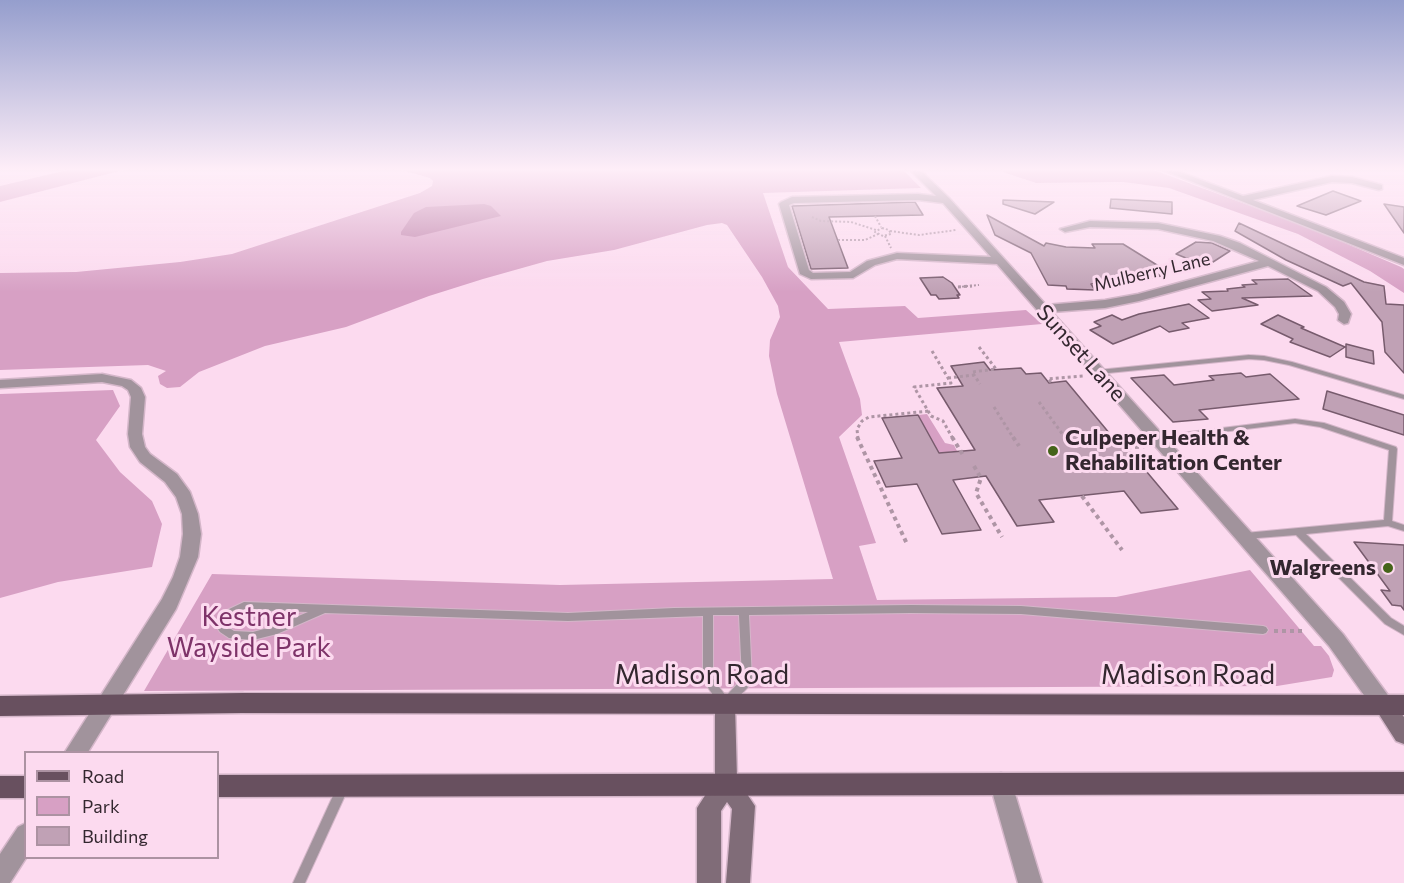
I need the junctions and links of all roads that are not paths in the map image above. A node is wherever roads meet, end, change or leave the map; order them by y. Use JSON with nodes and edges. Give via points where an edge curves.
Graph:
{"nodes":[{"id":1,"x":786,"y":210,"type":"edge"},
{"id":2,"x":955,"y":210,"type":"edge"},
{"id":3,"x":1272,"y":210,"type":"edge"},
{"id":4,"x":1065,"y":229,"type":"dead end"},
{"id":5,"x":999,"y":261,"type":"junction"},
{"id":6,"x":1269,"y":262,"type":"junction"},
{"id":7,"x":1404,"y":262,"type":"edge"},
{"id":8,"x":1042,"y":309,"type":"junction"},
{"id":9,"x":1344,"y":320,"type":"dead end"},
{"id":10,"x":1091,"y":374,"type":"junction"},
{"id":11,"x":0,"y":384,"type":"edge"},
{"id":12,"x":1404,"y":397,"type":"edge"},
{"id":13,"x":1151,"y":442,"type":"junction"},
{"id":14,"x":1388,"y":523,"type":"junction"},
{"id":15,"x":1404,"y":528,"type":"edge"},
{"id":16,"x":1299,"y":531,"type":"junction"},
{"id":17,"x":1243,"y":536,"type":"junction"},
{"id":18,"x":322,"y":610,"type":"junction"},
{"id":19,"x":744,"y":611,"type":"junction"},
{"id":20,"x":708,"y":612,"type":"junction"},
{"id":21,"x":1263,"y":630,"type":"road end"},
{"id":22,"x":1404,"y":631,"type":"edge"},
{"id":23,"x":725,"y":704,"type":"junction"},
{"id":24,"x":105,"y":705,"type":"junction"},
{"id":25,"x":1394,"y":705,"type":"edge"},
{"id":26,"x":0,"y":706,"type":"edge"},
{"id":27,"x":1404,"y":734,"type":"edge"},
{"id":28,"x":77,"y":751,"type":"edge"},
{"id":29,"x":726,"y":783,"type":"junction"},
{"id":30,"x":1404,"y":783,"type":"edge"},
{"id":31,"x":344,"y":784,"type":"junction"},
{"id":32,"x":1001,"y":784,"type":"junction"},
{"id":33,"x":219,"y":786,"type":"edge"},
{"id":34,"x":0,"y":787,"type":"edge"},
{"id":35,"x":24,"y":787,"type":"edge"},
{"id":36,"x":24,"y":838,"type":"edge"},
{"id":37,"x":0,"y":876,"type":"edge"},
{"id":38,"x":299,"y":883,"type":"edge"},
{"id":39,"x":709,"y":883,"type":"edge"},
{"id":40,"x":738,"y":883,"type":"edge"},
{"id":41,"x":1030,"y":883,"type":"edge"}],
"edges":[{"from":1,"to":5,"type":"street","via":[[804,272],[814,277],[859,274],[873,262],[897,256]]},
{"from":2,"to":5,"type":"street","name":"Sunset Lane"},
{"from":3,"to":7,"type":"street"},
{"from":4,"to":6,"type":"street","via":[[1107,223],[1174,227],[1216,237]]},
{"from":5,"to":8,"type":"street","name":"Sunset Lane"},
{"from":6,"to":8,"type":"street","name":"Mulberry Lane","via":[[1139,297]]},
{"from":6,"to":9,"type":"street","via":[[1334,297],[1345,314]]},
{"from":8,"to":10,"type":"street","name":"Sunset Lane"},
{"from":10,"to":12,"type":"lane","via":[[1264,358]]},
{"from":10,"to":13,"type":"street","name":"Sunset Lane"},
{"from":11,"to":24,"type":"street","via":[[102,378],[134,388],[138,397],[138,447],[171,478],[184,496],[190,514],[192,534],[182,577]]},
{"from":13,"to":14,"type":"lane","via":[[1295,421],[1321,425],[1393,449]]},
{"from":13,"to":17,"type":"street","name":"Sunset Lane"},
{"from":14,"to":15,"type":"lane"},
{"from":14,"to":16,"type":"lane"},
{"from":16,"to":17,"type":"lane"},
{"from":16,"to":22,"type":"lane","via":[[1388,621]]},
{"from":17,"to":25,"type":"street","name":"Sunset Lane"},
{"from":18,"to":18,"type":"lane","via":[[244,606],[228,614],[223,629],[232,635],[253,636]]},
{"from":18,"to":20,"type":"lane","via":[[568,617]]},
{"from":19,"to":20,"type":"lane"},
{"from":19,"to":21,"type":"lane","via":[[1021,610]]},
{"from":19,"to":23,"type":"lane","via":[[747,681]]},
{"from":20,"to":23,"type":"lane","via":[[708,680]]},
{"from":23,"to":24,"type":"main road","name":"Madison Road"},
{"from":23,"to":25,"type":"main road","name":"Madison Road"},
{"from":23,"to":29,"type":"street"},
{"from":24,"to":26,"type":"main road","name":"Madison Road"},
{"from":24,"to":28,"type":"street"},
{"from":25,"to":27,"type":"street","name":"Sunset Lane"},
{"from":29,"to":31,"type":"main road"},
{"from":29,"to":32,"type":"main road"},
{"from":29,"to":39,"type":"street","via":[[709,808]]},
{"from":29,"to":40,"type":"street","via":[[744,806]]},
{"from":30,"to":32,"type":"main road"},
{"from":31,"to":33,"type":"main road"},
{"from":31,"to":38,"type":"lane"},
{"from":32,"to":41,"type":"street"},
{"from":34,"to":35,"type":"main road"},
{"from":36,"to":37,"type":"street"}]}
